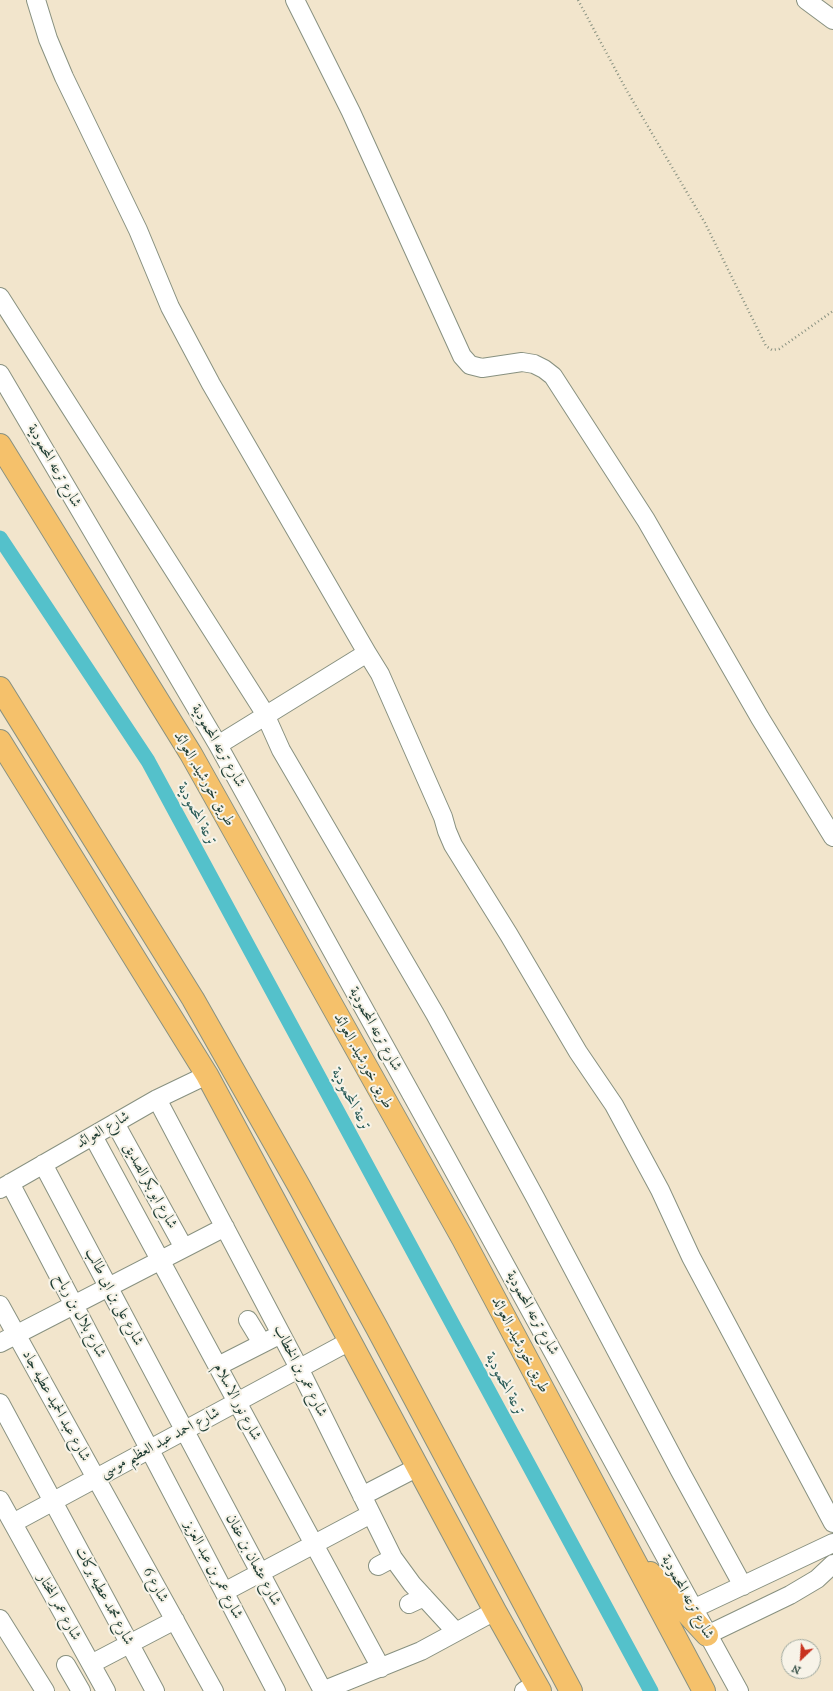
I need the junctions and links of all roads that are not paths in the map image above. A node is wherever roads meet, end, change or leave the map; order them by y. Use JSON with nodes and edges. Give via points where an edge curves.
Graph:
{"nodes":[{"id":1,"x":36,"y":0,"type":"edge"},
{"id":2,"x":295,"y":0,"type":"edge"},
{"id":3,"x":806,"y":0,"type":"edge"},
{"id":4,"x":833,"y":20,"type":"edge"},
{"id":5,"x":0,"y":297,"type":"edge"},
{"id":6,"x":0,"y":374,"type":"edge"},
{"id":7,"x":0,"y":444,"type":"edge"},
{"id":8,"x":367,"y":653,"type":"junction"},
{"id":9,"x":0,"y":688,"type":"edge"},
{"id":10,"x":266,"y":716,"type":"junction"},
{"id":11,"x":0,"y":741,"type":"edge"},
{"id":12,"x":218,"y":744,"type":"junction"},
{"id":13,"x":833,"y":837,"type":"edge"},
{"id":14,"x":207,"y":1075,"type":"junction"},
{"id":15,"x":157,"y":1100,"type":"junction"},
{"id":16,"x":115,"y":1123,"type":"junction"},
{"id":17,"x":93,"y":1136,"type":"junction"},
{"id":18,"x":43,"y":1164,"type":"junction"},
{"id":19,"x":5,"y":1186,"type":"edge"},
{"id":20,"x":225,"y":1227,"type":"junction"},
{"id":21,"x":184,"y":1248,"type":"junction"},
{"id":22,"x":160,"y":1260,"type":"junction"},
{"id":23,"x":108,"y":1287,"type":"junction"},
{"id":24,"x":0,"y":1305,"type":"edge"},
{"id":25,"x":74,"y":1305,"type":"junction"},
{"id":26,"x":248,"y":1320,"type":"dead end"},
{"id":27,"x":16,"y":1334,"type":"junction"},
{"id":28,"x":281,"y":1334,"type":"junction"},
{"id":29,"x":350,"y":1341,"type":"junction"},
{"id":30,"x":0,"y":1343,"type":"edge"},
{"id":31,"x":262,"y":1343,"type":"junction"},
{"id":32,"x":218,"y":1366,"type":"junction"},
{"id":33,"x":299,"y":1368,"type":"junction"},
{"id":34,"x":237,"y":1402,"type":"junction"},
{"id":35,"x":0,"y":1404,"type":"edge"},
{"id":36,"x":184,"y":1430,"type":"junction"},
{"id":37,"x":149,"y":1449,"type":"junction"},
{"id":38,"x":418,"y":1467,"type":"junction"},
{"id":39,"x":95,"y":1478,"type":"junction"},
{"id":40,"x":362,"y":1496,"type":"junction"},
{"id":41,"x":0,"y":1500,"type":"edge"},
{"id":42,"x":53,"y":1501,"type":"junction"},
{"id":43,"x":371,"y":1514,"type":"junction"},
{"id":44,"x":12,"y":1523,"type":"junction"},
{"id":45,"x":833,"y":1523,"type":"edge"},
{"id":46,"x":833,"y":1543,"type":"edge"},
{"id":47,"x":314,"y":1544,"type":"junction"},
{"id":48,"x":628,"y":1548,"type":"junction"},
{"id":49,"x":833,"y":1564,"type":"edge"},
{"id":50,"x":260,"y":1573,"type":"junction"},
{"id":51,"x":744,"y":1586,"type":"junction"},
{"id":52,"x":224,"y":1592,"type":"junction"},
{"id":53,"x":694,"y":1609,"type":"junction"},
{"id":54,"x":495,"y":1611,"type":"junction"},
{"id":55,"x":174,"y":1620,"type":"junction"},
{"id":56,"x":3,"y":1630,"type":"edge"},
{"id":57,"x":456,"y":1632,"type":"junction"},
{"id":58,"x":707,"y":1635,"type":"junction"},
{"id":59,"x":130,"y":1643,"type":"junction"},
{"id":60,"x":91,"y":1664,"type":"junction"},
{"id":61,"x":556,"y":1664,"type":"junction"},
{"id":62,"x":66,"y":1665,"type":"dead end"},
{"id":63,"x":381,"y":1668,"type":"junction"},
{"id":64,"x":358,"y":1685,"type":"edge"},
{"id":65,"x":533,"y":1689,"type":"edge"},
{"id":66,"x":45,"y":1691,"type":"edge"},
{"id":67,"x":81,"y":1691,"type":"edge"},
{"id":68,"x":106,"y":1691,"type":"edge"},
{"id":69,"x":156,"y":1691,"type":"edge"},
{"id":70,"x":214,"y":1691,"type":"edge"},
{"id":71,"x":276,"y":1691,"type":"edge"},
{"id":72,"x":322,"y":1691,"type":"edge"},
{"id":73,"x":562,"y":1691,"type":"edge"},
{"id":74,"x":571,"y":1691,"type":"edge"},
{"id":75,"x":704,"y":1691,"type":"edge"},
{"id":76,"x":739,"y":1691,"type":"edge"}],
"edges":[{"from":1,"to":8,"type":"street","via":[[48,39],[64,77],[120,192],[170,307]]},
{"from":2,"to":13,"type":"street","via":[[351,112],[462,356],[476,368],[522,362],[534,364],[553,376],[646,520],[760,718]]},
{"from":3,"to":4,"type":"street"},
{"from":5,"to":10,"type":"street"},
{"from":6,"to":12,"type":"street","name":"شارع ترعه المحمودية"},
{"from":7,"to":48,"type":"main road","name":"طريق خورشيد, العوائد","via":[[192,754],[463,1239]]},
{"from":8,"to":10,"type":"street"},
{"from":8,"to":45,"type":"street","via":[[380,674],[444,817],[453,844],[578,1052],[614,1105],[660,1190],[691,1257]]},
{"from":9,"to":61,"type":"main road","via":[[193,999],[377,1328]]},
{"from":10,"to":12,"type":"street"},
{"from":10,"to":51,"type":"street","via":[[281,750],[461,1062]]},
{"from":11,"to":14,"type":"main road"},
{"from":12,"to":53,"type":"street","name":"شارع ترعه المحمودية"},
{"from":14,"to":15,"type":"street","name":"شارع العوائد"},
{"from":14,"to":29,"type":"main road"},
{"from":15,"to":16,"type":"street","name":"شارع العوائد"},
{"from":15,"to":20,"type":"street","name":"شارع عمر بن الخطاب"},
{"from":16,"to":17,"type":"street","name":"شارع العوائد"},
{"from":16,"to":21,"type":"street","name":"شارع ابو بكر الصديق"},
{"from":17,"to":18,"type":"street","name":"شارع العوائد"},
{"from":17,"to":22,"type":"street","name":"شارع نور الاسلام"},
{"from":18,"to":19,"type":"street","name":"شارع العوائد"},
{"from":18,"to":23,"type":"street","name":"شارع على بن ابى طالب"},
{"from":19,"to":25,"type":"street","name":"شارع بلال بن رباح"},
{"from":20,"to":21,"type":"street"},
{"from":20,"to":28,"type":"street","name":"شارع عمر بن الخطاب"},
{"from":21,"to":22,"type":"street"},
{"from":22,"to":23,"type":"street"},
{"from":22,"to":32,"type":"street","name":"شارع نور الاسلام"},
{"from":23,"to":25,"type":"street"},
{"from":23,"to":36,"type":"street","name":"شارع على بن ابى طالب"},
{"from":24,"to":27,"type":"street","name":"شارع عبد الحميد عطيه جاد"},
{"from":25,"to":27,"type":"street"},
{"from":25,"to":37,"type":"street","name":"شارع بلال بن رباح"},
{"from":26,"to":31,"type":"street"},
{"from":27,"to":30,"type":"street"},
{"from":27,"to":39,"type":"street","name":"شارع عبد الحميد عطيه جاد"},
{"from":28,"to":31,"type":"street"},
{"from":28,"to":33,"type":"street","name":"شارع عمر بن الخطاب"},
{"from":29,"to":33,"type":"street","name":"شارع احمد عبد العظيم موسى"},
{"from":29,"to":38,"type":"main road"},
{"from":31,"to":32,"type":"street"},
{"from":32,"to":34,"type":"street","name":"شارع نور الاسلام"},
{"from":33,"to":34,"type":"street","name":"شارع احمد عبد العظيم موسى"},
{"from":33,"to":40,"type":"street","name":"شارع عمر بن الخطاب"},
{"from":34,"to":36,"type":"street","name":"شارع احمد عبد العظيم موسى"},
{"from":34,"to":47,"type":"street","name":"شارع نور الاسلام"},
{"from":35,"to":42,"type":"street","name":"شارع محمد عطيه بركات"},
{"from":36,"to":37,"type":"street","name":"شارع احمد عبد العظيم موسى"},
{"from":36,"to":50,"type":"street","name":"شارع عثمان بن عفان"},
{"from":37,"to":39,"type":"street","name":"شارع احمد عبد العظيم موسى"},
{"from":37,"to":52,"type":"street","name":"شارع عمر بن عبد العزيز"},
{"from":38,"to":40,"type":"street"},
{"from":38,"to":54,"type":"main road"},
{"from":39,"to":42,"type":"street","name":"شارع احمد عبد العظيم موسى"},
{"from":39,"to":55,"type":"street","name":"شارع 6"},
{"from":40,"to":43,"type":"street","name":"شارع عمر بن الخطاب"},
{"from":41,"to":44,"type":"street","name":"شارع عمر المختار"},
{"from":42,"to":44,"type":"street","name":"شارع احمد عبد العظيم موسى"},
{"from":42,"to":59,"type":"street","name":"شارع محمد عطيه بركات"},
{"from":43,"to":47,"type":"street"},
{"from":43,"to":57,"type":"street","name":"شارع عمر بن الخطاب","via":[[386,1562],[403,1573],[416,1601]]},
{"from":44,"to":60,"type":"street","name":"شارع عمر المختار"},
{"from":46,"to":51,"type":"street"},
{"from":47,"to":50,"type":"street"},
{"from":47,"to":63,"type":"street","name":"شارع نور الاسلام"},
{"from":48,"to":58,"type":"main road"},
{"from":48,"to":75,"type":"main road","name":"طريق خورشيد, العوائد"},
{"from":49,"to":58,"type":"street","via":[[817,1579],[790,1595]]},
{"from":50,"to":52,"type":"street"},
{"from":50,"to":72,"type":"street","name":"شارع عثمان بن عفان"},
{"from":51,"to":53,"type":"street"},
{"from":52,"to":71,"type":"street","name":"شارع عمر بن عبد العزيز"},
{"from":53,"to":58,"type":"street","name":"شارع ترعه المحمودية"},
{"from":54,"to":57,"type":"street"},
{"from":54,"to":65,"type":"main road"},
{"from":55,"to":59,"type":"street"},
{"from":55,"to":70,"type":"street","name":"شارع 6"},
{"from":56,"to":66,"type":"street"},
{"from":57,"to":63,"type":"street"},
{"from":58,"to":76,"type":"street","name":"شارع ترعه المحمودية"},
{"from":59,"to":60,"type":"street"},
{"from":59,"to":69,"type":"street","name":"شارع محمد عطيه بركات"},
{"from":60,"to":68,"type":"street","name":"شارع عمر المختار"},
{"from":61,"to":73,"type":"main road"},
{"from":61,"to":74,"type":"main road"},
{"from":62,"to":67,"type":"street"},
{"from":63,"to":64,"type":"street"},
{"from":64,"to":72,"type":"street"}]}
